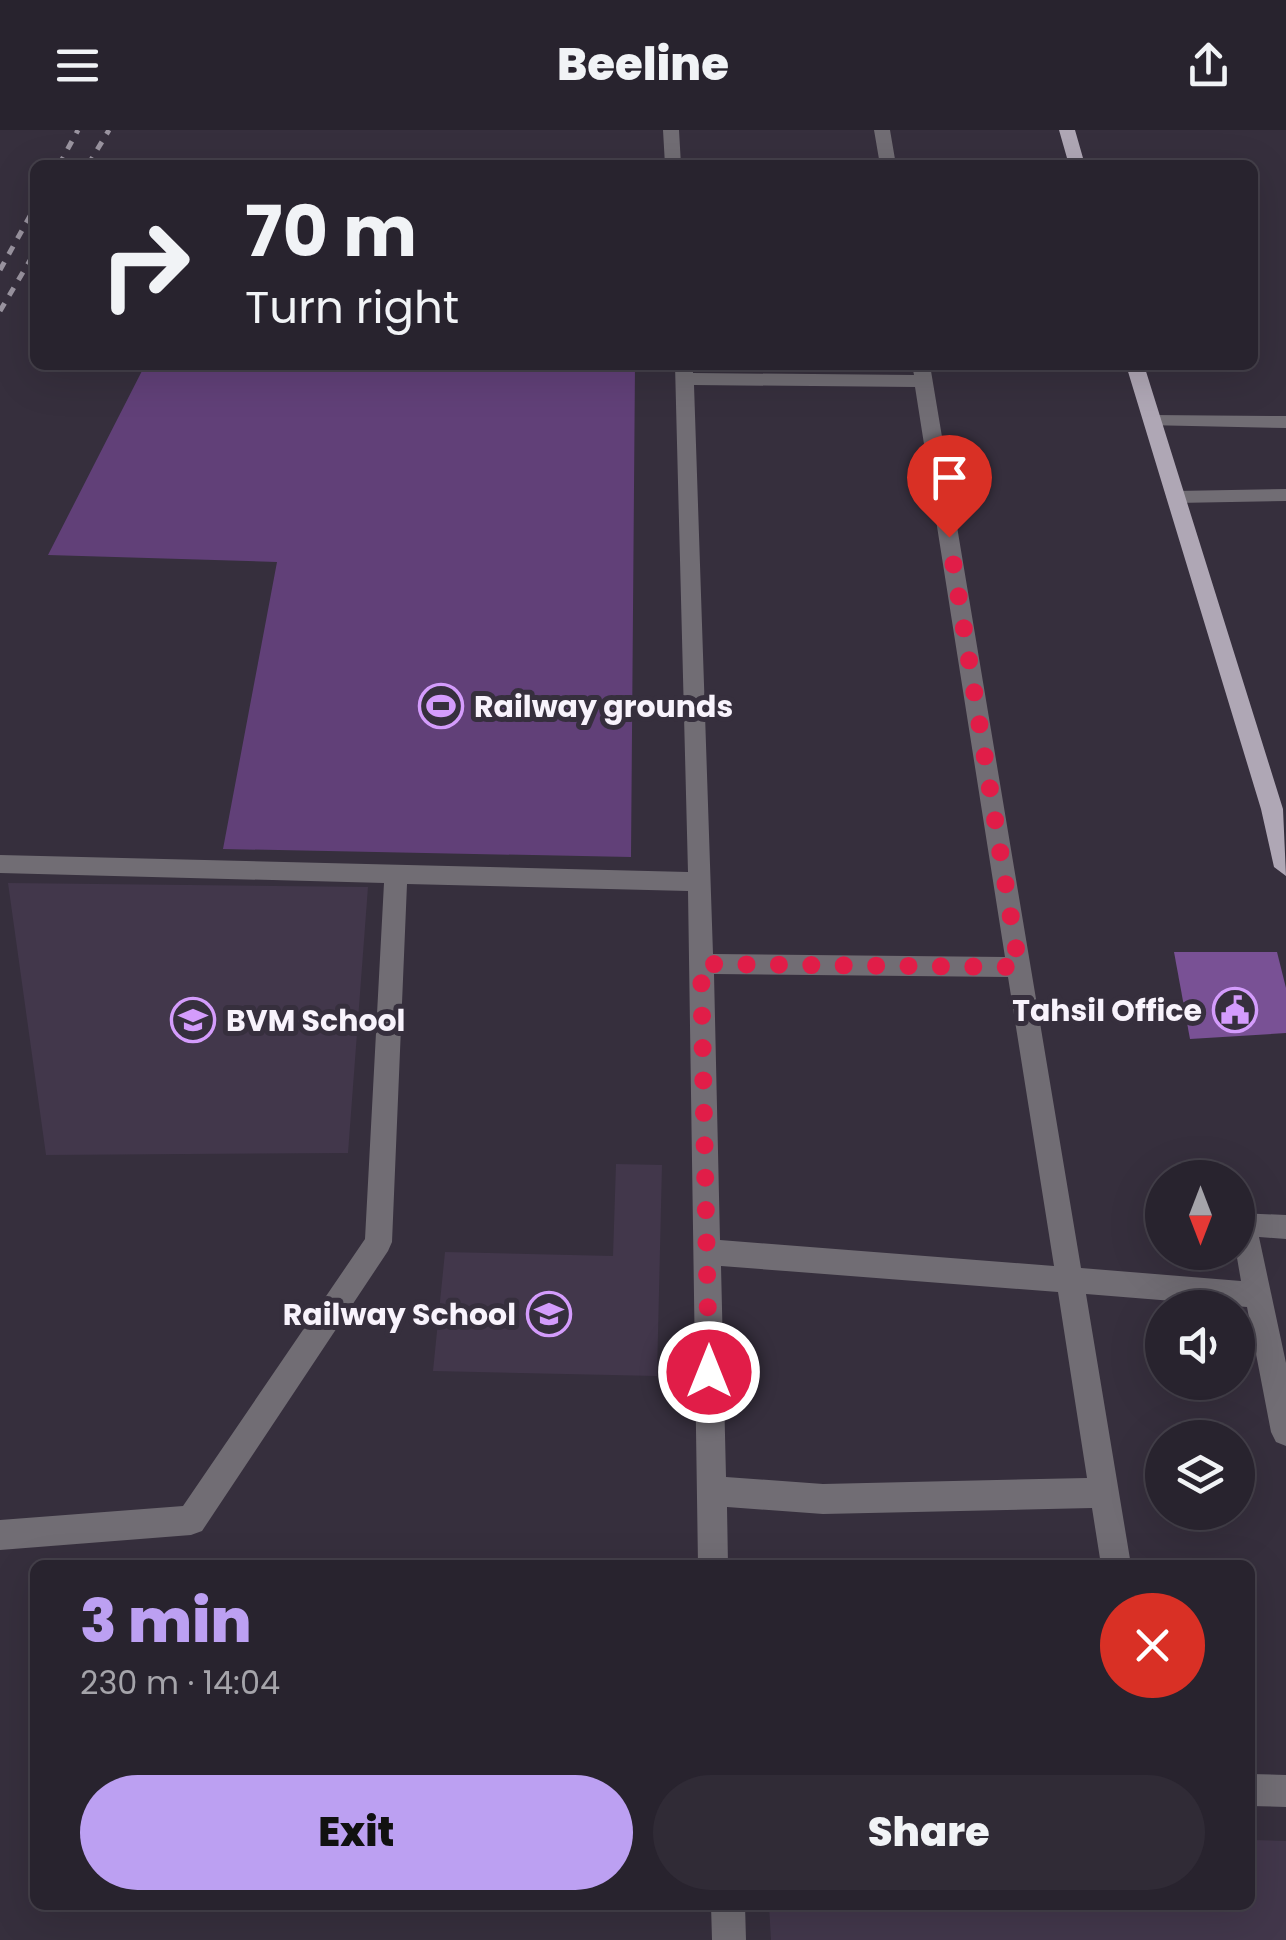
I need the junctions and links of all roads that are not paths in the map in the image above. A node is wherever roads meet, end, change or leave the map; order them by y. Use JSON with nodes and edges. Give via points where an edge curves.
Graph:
{"nodes":[{"id":1,"x":670,"y":130,"type":"edge"},
{"id":2,"x":882,"y":130,"type":"edge"},
{"id":3,"x":1067,"y":130,"type":"edge"},
{"id":4,"x":673,"y":160,"type":"edge"},
{"id":5,"x":887,"y":160,"type":"edge"},
{"id":6,"x":1076,"y":160,"type":"edge"},
{"id":7,"x":1137,"y":370,"type":"edge"},
{"id":8,"x":684,"y":372,"type":"edge"},
{"id":9,"x":922,"y":373,"type":"edge"},
{"id":10,"x":1152,"y":421,"type":"junction"},
{"id":11,"x":1286,"y":422,"type":"edge"},
{"id":12,"x":1286,"y":495,"type":"edge"},
{"id":13,"x":1176,"y":497,"type":"junction"},
{"id":14,"x":1279,"y":808,"type":"edge"},
{"id":15,"x":0,"y":864,"type":"edge"},
{"id":16,"x":1286,"y":867,"type":"edge"},
{"id":17,"x":396,"y":873,"type":"junction"},
{"id":18,"x":700,"y":882,"type":"junction"},
{"id":19,"x":701,"y":964,"type":"junction"},
{"id":20,"x":1019,"y":967,"type":"junction"},
{"id":21,"x":1286,"y":1227,"type":"edge"},
{"id":22,"x":709,"y":1252,"type":"junction"},
{"id":23,"x":1071,"y":1280,"type":"junction"},
{"id":24,"x":1258,"y":1295,"type":"junction"},
{"id":25,"x":1286,"y":1432,"type":"edge"},
{"id":26,"x":710,"y":1491,"type":"junction"},
{"id":27,"x":1105,"y":1494,"type":"junction"},
{"id":28,"x":0,"y":1535,"type":"edge"},
{"id":29,"x":713,"y":1560,"type":"edge"},
{"id":30,"x":1115,"y":1560,"type":"edge"},
{"id":31,"x":1255,"y":1790,"type":"edge"},
{"id":32,"x":1286,"y":1791,"type":"edge"},
{"id":33,"x":728,"y":1910,"type":"edge"},
{"id":34,"x":729,"y":1940,"type":"edge"}],
"edges":[{"from":1,"to":4,"type":"street"},
{"from":2,"to":5,"type":"street"},
{"from":3,"to":6,"type":"main road"},
{"from":7,"to":10,"type":"main road"},
{"from":8,"to":9,"type":"street"},
{"from":8,"to":18,"type":"street"},
{"from":9,"to":20,"type":"street"},
{"from":10,"to":11,"type":"street"},
{"from":10,"to":13,"type":"main road"},
{"from":12,"to":13,"type":"street"},
{"from":13,"to":14,"type":"main road"},
{"from":14,"to":16,"type":"main road"},
{"from":15,"to":17,"type":"street"},
{"from":17,"to":18,"type":"street"},
{"from":17,"to":28,"type":"street","via":[[378,1242],[191,1520]]},
{"from":18,"to":19,"type":"street"},
{"from":19,"to":20,"type":"street"},
{"from":19,"to":22,"type":"street"},
{"from":20,"to":23,"type":"street"},
{"from":21,"to":24,"type":"street","via":[[1244,1224]]},
{"from":22,"to":23,"type":"street"},
{"from":22,"to":26,"type":"street"},
{"from":23,"to":24,"type":"street"},
{"from":23,"to":27,"type":"street"},
{"from":24,"to":25,"type":"street"},
{"from":26,"to":27,"type":"street","via":[[823,1499]]},
{"from":26,"to":29,"type":"street"},
{"from":27,"to":30,"type":"street"},
{"from":31,"to":32,"type":"street"},
{"from":33,"to":34,"type":"street"}]}
